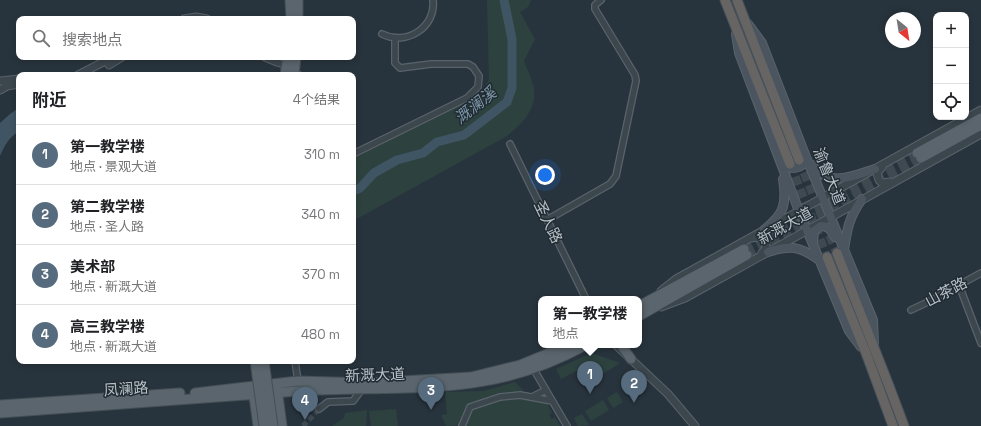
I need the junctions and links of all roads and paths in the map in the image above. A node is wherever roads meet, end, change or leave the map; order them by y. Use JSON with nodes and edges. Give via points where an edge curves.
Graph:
{"nodes":[{"id":1,"x":290,"y":0,"type":"edge"},
{"id":2,"x":298,"y":0,"type":"edge"},
{"id":3,"x":433,"y":0,"type":"edge"},
{"id":4,"x":601,"y":0,"type":"edge"},
{"id":5,"x":725,"y":0,"type":"edge"},
{"id":6,"x":737,"y":0,"type":"edge"},
{"id":7,"x":291,"y":16,"type":"edge"},
{"id":8,"x":298,"y":16,"type":"edge"},
{"id":9,"x":734,"y":24,"type":"junction"},
{"id":10,"x":382,"y":34,"type":"dead end"},
{"id":11,"x":395,"y":38,"type":"junction"},
{"id":12,"x":107,"y":60,"type":"edge"},
{"id":13,"x":116,"y":60,"type":"edge"},
{"id":14,"x":272,"y":60,"type":"edge"},
{"id":15,"x":273,"y":60,"type":"edge"},
{"id":16,"x":288,"y":60,"type":"edge"},
{"id":17,"x":296,"y":60,"type":"edge"},
{"id":18,"x":277,"y":62,"type":"junction"},
{"id":19,"x":84,"y":72,"type":"edge"},
{"id":20,"x":94,"y":72,"type":"edge"},
{"id":21,"x":286,"y":72,"type":"edge"},
{"id":22,"x":294,"y":72,"type":"edge"},
{"id":23,"x":296,"y":72,"type":"edge"},
{"id":24,"x":16,"y":79,"type":"edge"},
{"id":25,"x":0,"y":81,"type":"edge"},
{"id":26,"x":16,"y":84,"type":"edge"},
{"id":27,"x":0,"y":90,"type":"edge"},
{"id":28,"x":981,"y":110,"type":"edge"},
{"id":29,"x":981,"y":118,"type":"edge"},
{"id":30,"x":981,"y":126,"type":"edge"},
{"id":31,"x":981,"y":134,"type":"edge"},
{"id":32,"x":510,"y":144,"type":"dead end"},
{"id":33,"x":356,"y":153,"type":"edge"},
{"id":34,"x":802,"y":158,"type":"junction"},
{"id":35,"x":780,"y":160,"type":"junction"},
{"id":36,"x":890,"y":161,"type":"junction"},
{"id":37,"x":790,"y":164,"type":"tunnel mouth"},
{"id":38,"x":875,"y":169,"type":"junction"},
{"id":39,"x":896,"y":181,"type":"junction"},
{"id":40,"x":823,"y":198,"type":"junction"},
{"id":41,"x":862,"y":199,"type":"junction"},
{"id":42,"x":799,"y":211,"type":"junction"},
{"id":43,"x":831,"y":217,"type":"junction"},
{"id":44,"x":547,"y":220,"type":"junction"},
{"id":45,"x":764,"y":230,"type":"junction"},
{"id":46,"x":806,"y":230,"type":"junction"},
{"id":47,"x":813,"y":247,"type":"junction"},
{"id":48,"x":746,"y":248,"type":"junction"},
{"id":49,"x":768,"y":252,"type":"junction"},
{"id":50,"x":841,"y":252,"type":"junction"},
{"id":51,"x":757,"y":258,"type":"junction"},
{"id":52,"x":823,"y":259,"type":"junction"},
{"id":53,"x":981,"y":273,"type":"edge"},
{"id":54,"x":959,"y":285,"type":"junction"},
{"id":55,"x":585,"y":296,"type":"edge"},
{"id":56,"x":642,"y":309,"type":"edge"},
{"id":57,"x":910,"y":310,"type":"dead end"},
{"id":58,"x":642,"y":311,"type":"edge"},
{"id":59,"x":642,"y":311,"type":"edge"},
{"id":60,"x":981,"y":343,"type":"edge"},
{"id":61,"x":562,"y":348,"type":"edge"},
{"id":62,"x":580,"y":348,"type":"edge"},
{"id":63,"x":619,"y":348,"type":"edge"},
{"id":64,"x":623,"y":348,"type":"edge"},
{"id":65,"x":870,"y":351,"type":"junction"},
{"id":66,"x":631,"y":359,"type":"junction"},
{"id":67,"x":255,"y":364,"type":"edge"},
{"id":68,"x":264,"y":364,"type":"edge"},
{"id":69,"x":295,"y":364,"type":"edge"},
{"id":70,"x":533,"y":368,"type":"junction"},
{"id":71,"x":298,"y":381,"type":"junction"},
{"id":72,"x":276,"y":383,"type":"junction"},
{"id":73,"x":362,"y":389,"type":"junction"},
{"id":74,"x":253,"y":390,"type":"junction"},
{"id":75,"x":546,"y":390,"type":"junction"},
{"id":76,"x":278,"y":393,"type":"junction"},
{"id":77,"x":532,"y":397,"type":"junction"},
{"id":78,"x":552,"y":401,"type":"junction"},
{"id":79,"x":0,"y":405,"type":"edge"},
{"id":80,"x":319,"y":409,"type":"tunnel mouth"},
{"id":81,"x":0,"y":413,"type":"edge"},
{"id":82,"x":258,"y":426,"type":"edge"},
{"id":83,"x":264,"y":426,"type":"edge"},
{"id":84,"x":273,"y":426,"type":"edge"},
{"id":85,"x":282,"y":426,"type":"edge"},
{"id":86,"x":462,"y":426,"type":"edge"},
{"id":87,"x":566,"y":426,"type":"edge"},
{"id":88,"x":695,"y":426,"type":"edge"},
{"id":89,"x":894,"y":426,"type":"edge"},
{"id":90,"x":904,"y":426,"type":"edge"}],
"edges":[{"from":1,"to":7,"type":"main road"},
{"from":2,"to":8,"type":"main road"},
{"from":3,"to":11,"type":"street","via":[[428,23],[411,36]]},
{"from":4,"to":44,"type":"street","via":[[595,5],[595,9],[636,81],[616,176],[610,184]]},
{"from":5,"to":9,"type":"highway","name":"渝鲁大道"},
{"from":6,"to":34,"type":"highway","name":"渝鲁大道"},
{"from":9,"to":35,"type":"main road","name":"渝鲁大道","via":[[739,53]]},
{"from":9,"to":37,"type":"highway","name":"渝鲁大道"},
{"from":10,"to":11,"type":"street"},
{"from":11,"to":33,"type":"street","via":[[395,63],[400,68],[431,64],[468,64],[479,76],[478,88],[467,98]]},
{"from":12,"to":19,"type":"street"},
{"from":13,"to":20,"type":"street"},
{"from":14,"to":18,"type":"street"},
{"from":15,"to":18,"type":"street"},
{"from":16,"to":21,"type":"main road","bridge":true},
{"from":17,"to":22,"type":"main road","bridge":true},
{"from":18,"to":23,"type":"street"},
{"from":24,"to":25,"type":"street"},
{"from":26,"to":27,"type":"street"},
{"from":28,"to":36,"type":"street","name":"新溉大道"},
{"from":29,"to":30,"type":"main road","via":[[919,156]]},
{"from":31,"to":39,"type":"street","name":"新溉大道"},
{"from":32,"to":44,"type":"street","name":"圣人路"},
{"from":34,"to":35,"type":"main road","via":[[802,164],[794,168]]},
{"from":34,"to":38,"type":"main road","via":[[827,178],[846,178]]},
{"from":34,"to":40,"type":"main road","name":"渝鲁大道"},
{"from":35,"to":42,"type":"main road","name":"渝鲁大道"},
{"from":35,"to":45,"type":"main road","via":[[785,190],[783,208],[778,218]]},
{"from":36,"to":38,"type":"street","name":"新溉大道"},
{"from":36,"to":39,"type":"street","via":[[877,173],[877,177],[882,183]]},
{"from":38,"to":40,"type":"street","name":"新溉大道"},
{"from":39,"to":41,"type":"street","name":"新溉大道"},
{"from":40,"to":42,"type":"street","name":"新溉大道"},
{"from":40,"to":43,"type":"main road","name":"渝鲁大道"},
{"from":41,"to":43,"type":"street","name":"新溉大道"},
{"from":41,"to":50,"type":"main road","via":[[849,221]]},
{"from":42,"to":45,"type":"street","name":"新溉大道"},
{"from":42,"to":46,"type":"main road","name":"渝鲁大道"},
{"from":43,"to":46,"type":"street","name":"新溉大道"},
{"from":43,"to":50,"type":"main road","name":"渝鲁大道"},
{"from":44,"to":55,"type":"street","name":"圣人路"},
{"from":45,"to":48,"type":"street","name":"新溉大道"},
{"from":46,"to":47,"type":"main road","name":"渝鲁大道"},
{"from":46,"to":49,"type":"street","name":"新溉大道"},
{"from":47,"to":50,"type":"main road","via":[[814,231],[825,226],[830,229]]},
{"from":47,"to":52,"type":"main road","name":"渝鲁大道"},
{"from":48,"to":51,"type":"street","via":[[756,237],[764,240],[766,247]]},
{"from":48,"to":56,"type":"main road","name":"新溉大道","via":[[650,299]]},
{"from":48,"to":58,"type":"main road","name":"新溉大道"},
{"from":49,"to":51,"type":"street","name":"新溉大道"},
{"from":49,"to":52,"type":"main road","via":[[790,247]]},
{"from":50,"to":65,"type":"highway","name":"渝鲁大道"},
{"from":51,"to":59,"type":"street","name":"新溉大道","via":[[685,298]]},
{"from":52,"to":65,"type":"highway","name":"渝鲁大道"},
{"from":53,"to":54,"type":"street","name":"山茶路"},
{"from":54,"to":57,"type":"street","name":"山茶路"},
{"from":54,"to":60,"type":"street"},
{"from":61,"to":71,"type":"main road","name":"新溉大道","via":[[520,366],[471,377],[368,383]]},
{"from":62,"to":70,"type":"main road","name":"新溉大道"},
{"from":63,"to":66,"type":"street"},
{"from":64,"to":66,"type":"main road"},
{"from":65,"to":89,"type":"highway","name":"渝鲁大道"},
{"from":65,"to":90,"type":"highway","name":"渝鲁大道"},
{"from":66,"to":88,"type":"street","via":[[668,394]]},
{"from":67,"to":83,"type":"main road","bridge":true},
{"from":68,"to":84,"type":"main road","bridge":true},
{"from":69,"to":71,"type":"street"},
{"from":70,"to":73,"type":"main road","name":"新溉大道","via":[[472,383]]},
{"from":70,"to":75,"type":"street"},
{"from":71,"to":72,"type":"main road","name":"新溉大道"},
{"from":72,"to":74,"type":"main road","name":"新溉大道"},
{"from":72,"to":76,"type":"main road"},
{"from":73,"to":76,"type":"main road","name":"新溉大道"},
{"from":73,"to":80,"type":"street","via":[[353,401],[328,402]]},
{"from":74,"to":76,"type":"main road","name":"新溉大道"},
{"from":74,"to":79,"type":"main road","name":"凤澜路"},
{"from":74,"to":81,"type":"main road","name":"凤澜路"},
{"from":74,"to":82,"type":"main road"},
{"from":75,"to":77,"type":"street"},
{"from":75,"to":78,"type":"street"},
{"from":76,"to":85,"type":"main road"},
{"from":77,"to":78,"type":"street"},
{"from":77,"to":86,"type":"street","via":[[500,396],[470,406]]},
{"from":78,"to":87,"type":"street"}]}
